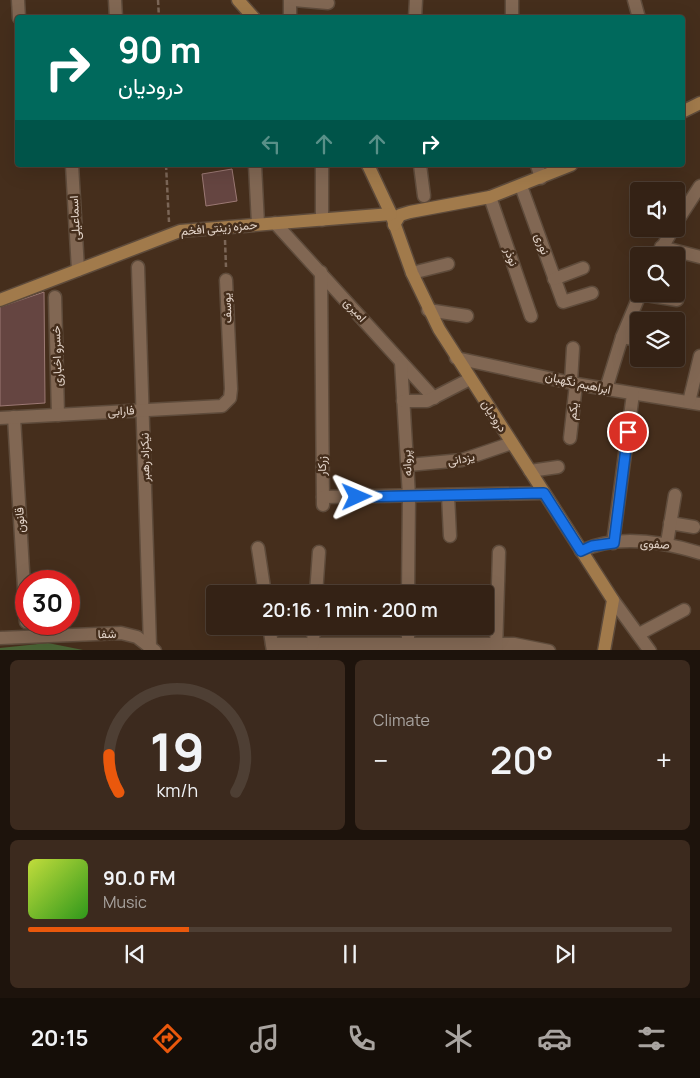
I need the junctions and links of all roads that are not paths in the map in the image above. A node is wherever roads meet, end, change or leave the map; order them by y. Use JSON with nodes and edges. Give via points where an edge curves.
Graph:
{"nodes":[{"id":1,"x":18,"y":0,"type":"edge"},
{"id":2,"x":115,"y":0,"type":"edge"},
{"id":3,"x":238,"y":0,"type":"edge"},
{"id":4,"x":290,"y":0,"type":"edge"},
{"id":5,"x":294,"y":0,"type":"edge"},
{"id":6,"x":416,"y":0,"type":"edge"},
{"id":7,"x":512,"y":0,"type":"edge"},
{"id":8,"x":634,"y":0,"type":"edge"},
{"id":9,"x":328,"y":3,"type":"dead end"},
{"id":10,"x":19,"y":15,"type":"edge"},
{"id":11,"x":116,"y":15,"type":"edge"},
{"id":12,"x":251,"y":15,"type":"edge"},
{"id":13,"x":290,"y":15,"type":"edge"},
{"id":14,"x":415,"y":15,"type":"edge"},
{"id":15,"x":512,"y":15,"type":"edge"},
{"id":16,"x":638,"y":15,"type":"edge"},
{"id":17,"x":700,"y":103,"type":"edge"},
{"id":18,"x":685,"y":110,"type":"edge"},
{"id":19,"x":72,"y":167,"type":"edge"},
{"id":20,"x":255,"y":167,"type":"edge"},
{"id":21,"x":322,"y":167,"type":"edge"},
{"id":22,"x":369,"y":167,"type":"edge"},
{"id":23,"x":420,"y":167,"type":"edge"},
{"id":24,"x":538,"y":167,"type":"edge"},
{"id":25,"x":566,"y":167,"type":"edge"},
{"id":26,"x":541,"y":178,"type":"junction"},
{"id":27,"x":521,"y":186,"type":"junction"},
{"id":28,"x":700,"y":186,"type":"edge"},
{"id":29,"x":424,"y":196,"type":"dead end"},
{"id":30,"x":490,"y":197,"type":"junction"},
{"id":31,"x":685,"y":209,"type":"edge"},
{"id":32,"x":322,"y":220,"type":"junction"},
{"id":33,"x":392,"y":220,"type":"junction"},
{"id":34,"x":275,"y":223,"type":"junction"},
{"id":35,"x":258,"y":224,"type":"junction"},
{"id":36,"x":685,"y":255,"type":"edge"},
{"id":37,"x":700,"y":257,"type":"edge"},
{"id":38,"x":448,"y":264,"type":"dead end"},
{"id":39,"x":138,"y":267,"type":"dead end"},
{"id":40,"x":583,"y":268,"type":"dead end"},
{"id":41,"x":78,"y":270,"type":"junction"},
{"id":42,"x":321,"y":272,"type":"junction"},
{"id":43,"x":412,"y":273,"type":"junction"},
{"id":44,"x":554,"y":279,"type":"junction"},
{"id":45,"x":226,"y":280,"type":"road end"},
{"id":46,"x":592,"y":293,"type":"dead end"},
{"id":47,"x":55,"y":297,"type":"dead end"},
{"id":48,"x":0,"y":300,"type":"edge"},
{"id":49,"x":637,"y":302,"type":"edge"},
{"id":50,"x":428,"y":310,"type":"junction"},
{"id":51,"x":467,"y":316,"type":"dead end"},
{"id":52,"x":531,"y":316,"type":"dead end"},
{"id":53,"x":622,"y":337,"type":"junction"},
{"id":54,"x":630,"y":338,"type":"edge"},
{"id":55,"x":573,"y":348,"type":"dead end"},
{"id":56,"x":700,"y":356,"type":"edge"},
{"id":57,"x":456,"y":358,"type":"junction"},
{"id":58,"x":401,"y":362,"type":"junction"},
{"id":59,"x":470,"y":379,"type":"junction"},
{"id":60,"x":574,"y":383,"type":"junction"},
{"id":61,"x":231,"y":389,"type":"joint"},
{"id":62,"x":606,"y":389,"type":"junction"},
{"id":63,"x":633,"y":394,"type":"junction"},
{"id":64,"x":434,"y":398,"type":"junction"},
{"id":65,"x":403,"y":402,"type":"junction"},
{"id":66,"x":694,"y":403,"type":"edge"},
{"id":67,"x":144,"y":410,"type":"junction"},
{"id":68,"x":58,"y":415,"type":"junction"},
{"id":69,"x":14,"y":417,"type":"junction"},
{"id":70,"x":0,"y":418,"type":"edge"},
{"id":71,"x":570,"y":438,"type":"dead end"},
{"id":72,"x":512,"y":443,"type":"junction"},
{"id":73,"x":408,"y":465,"type":"junction"},
{"id":74,"x":558,"y":467,"type":"dead end"},
{"id":75,"x":530,"y":471,"type":"junction"},
{"id":76,"x":544,"y":493,"type":"junction"},
{"id":77,"x":448,"y":495,"type":"junction"},
{"id":78,"x":675,"y":495,"type":"dead end"},
{"id":79,"x":409,"y":496,"type":"junction"},
{"id":80,"x":670,"y":523,"type":"junction"},
{"id":81,"x":694,"y":527,"type":"dead end"},
{"id":82,"x":450,"y":536,"type":"dead end"},
{"id":83,"x":614,"y":543,"type":"junction"},
{"id":84,"x":667,"y":543,"type":"junction"},
{"id":85,"x":258,"y":548,"type":"dead end"},
{"id":86,"x":581,"y":551,"type":"junction"},
{"id":87,"x":319,"y":552,"type":"dead end"},
{"id":88,"x":499,"y":552,"type":"dead end"},
{"id":89,"x":700,"y":553,"type":"edge"},
{"id":90,"x":23,"y":570,"type":"edge"},
{"id":91,"x":264,"y":585,"type":"edge"},
{"id":92,"x":317,"y":585,"type":"edge"},
{"id":93,"x":408,"y":585,"type":"edge"},
{"id":94,"x":613,"y":600,"type":"junction"},
{"id":95,"x":684,"y":610,"type":"dead end"},
{"id":96,"x":80,"y":630,"type":"edge"},
{"id":97,"x":15,"y":632,"type":"edge"},
{"id":98,"x":639,"y":634,"type":"junction"},
{"id":99,"x":270,"y":635,"type":"edge"},
{"id":100,"x":314,"y":635,"type":"edge"},
{"id":101,"x":0,"y":638,"type":"edge"},
{"id":102,"x":313,"y":644,"type":"junction"},
{"id":103,"x":408,"y":647,"type":"edge"},
{"id":104,"x":496,"y":647,"type":"edge"},
{"id":105,"x":152,"y":648,"type":"edge"},
{"id":106,"x":272,"y":648,"type":"edge"},
{"id":107,"x":549,"y":650,"type":"edge"},
{"id":108,"x":604,"y":650,"type":"edge"},
{"id":109,"x":650,"y":650,"type":"edge"}],
"edges":[{"from":1,"to":10,"type":"street"},
{"from":2,"to":11,"type":"street"},
{"from":3,"to":12,"type":"main road"},
{"from":4,"to":13,"type":"street"},
{"from":5,"to":9,"type":"street"},
{"from":6,"to":14,"type":"street"},
{"from":7,"to":15,"type":"street"},
{"from":8,"to":16,"type":"street"},
{"from":17,"to":18,"type":"main road"},
{"from":19,"to":41,"type":"street","name":"اسماعیلی"},
{"from":20,"to":35,"type":"street"},
{"from":21,"to":32,"type":"street"},
{"from":22,"to":33,"type":"main road","name":"درودیان"},
{"from":23,"to":29,"type":"street"},
{"from":24,"to":26,"type":"street"},
{"from":25,"to":26,"type":"main road"},
{"from":26,"to":27,"type":"main road"},
{"from":27,"to":30,"type":"main road"},
{"from":27,"to":44,"type":"street","name":"نوری"},
{"from":28,"to":31,"type":"street"},
{"from":30,"to":33,"type":"main road","via":[[410,212]]},
{"from":30,"to":52,"type":"street","name":"نوذر"},
{"from":32,"to":33,"type":"main road","name":"حمزه زینتی افخم"},
{"from":32,"to":34,"type":"main road","name":"حمزه زینتی افخم"},
{"from":33,"to":43,"type":"main road","name":"درودیان"},
{"from":34,"to":35,"type":"main road","name":"حمزه زینتی افخم"},
{"from":34,"to":42,"type":"street","name":"امیری"},
{"from":35,"to":41,"type":"main road","name":"حمزه زینتی افخم","via":[[169,233]]},
{"from":36,"to":37,"type":"street"},
{"from":38,"to":43,"type":"street"},
{"from":39,"to":67,"type":"street","name":"نیکزاد رهبر"},
{"from":40,"to":44,"type":"street"},
{"from":41,"to":48,"type":"main road","name":"حمزه زینتی افخم"},
{"from":42,"to":58,"type":"street","name":"امیری"},
{"from":42,"to":79,"type":"street","name":"زرکار","via":[[323,501]]},
{"from":43,"to":50,"type":"main road","name":"درودیان"},
{"from":44,"to":46,"type":"street","name":"نوری","via":[[563,302]]},
{"from":45,"to":61,"type":"street","name":"یوسف"},
{"from":47,"to":68,"type":"street","name":"خسرو اخباری"},
{"from":49,"to":53,"type":"street"},
{"from":50,"to":51,"type":"street"},
{"from":50,"to":57,"type":"main road","name":"درودیان"},
{"from":53,"to":54,"type":"street"},
{"from":53,"to":62,"type":"street"},
{"from":55,"to":60,"type":"street","name":"یکم"},
{"from":56,"to":66,"type":"street"},
{"from":57,"to":59,"type":"main road","name":"درودیان"},
{"from":57,"to":60,"type":"street","name":"ابراهیم نگهبان"},
{"from":58,"to":64,"type":"street","name":"امیری"},
{"from":58,"to":65,"type":"street","name":"پروانه"},
{"from":59,"to":64,"type":"street"},
{"from":59,"to":72,"type":"main road","name":"درودیان"},
{"from":60,"to":62,"type":"street","name":"ابراهیم نگهبان"},
{"from":60,"to":71,"type":"street","name":"یکم"},
{"from":61,"to":67,"type":"street","name":"فارابی","via":[[230,398],[222,406]]},
{"from":62,"to":63,"type":"street","name":"ابراهیم نگهبان"},
{"from":63,"to":66,"type":"street","name":"ابراهیم نگهبان"},
{"from":63,"to":83,"type":"street"},
{"from":64,"to":65,"type":"street"},
{"from":65,"to":73,"type":"street","name":"پروانه"},
{"from":67,"to":68,"type":"street","name":"فارابی"},
{"from":67,"to":105,"type":"street","name":"نیکزاد رهبر"},
{"from":68,"to":69,"type":"street","name":"فارابی"},
{"from":69,"to":70,"type":"street","name":"فارابی"},
{"from":69,"to":90,"type":"street","name":"قانون"},
{"from":72,"to":73,"type":"street","name":"یزدانی","via":[[462,460]]},
{"from":72,"to":75,"type":"main road","name":"درودیان"},
{"from":73,"to":79,"type":"street","name":"پروانه"},
{"from":74,"to":75,"type":"street"},
{"from":75,"to":76,"type":"main road","name":"درودیان"},
{"from":76,"to":77,"type":"street","name":"زرکار"},
{"from":76,"to":86,"type":"main road","name":"درودیان"},
{"from":77,"to":79,"type":"street","name":"زرکار"},
{"from":77,"to":82,"type":"street"},
{"from":78,"to":80,"type":"street"},
{"from":79,"to":93,"type":"street","name":"پروانه"},
{"from":80,"to":81,"type":"street"},
{"from":80,"to":84,"type":"street"},
{"from":83,"to":84,"type":"street","name":"صفوی"},
{"from":83,"to":86,"type":"street","name":"صفوی"},
{"from":84,"to":89,"type":"street","name":"صفوی"},
{"from":85,"to":91,"type":"street"},
{"from":86,"to":94,"type":"main road","name":"درودیان"},
{"from":87,"to":92,"type":"street"},
{"from":88,"to":104,"type":"street"},
{"from":94,"to":98,"type":"street","name":"درودیان"},
{"from":94,"to":108,"type":"main road"},
{"from":95,"to":98,"type":"street"},
{"from":96,"to":105,"type":"street","name":"شفا","via":[[121,633],[137,637]]},
{"from":97,"to":101,"type":"street","name":"شفا"},
{"from":98,"to":109,"type":"street","name":"درودیان"},
{"from":99,"to":106,"type":"street"},
{"from":100,"to":102,"type":"street"},
{"from":102,"to":103,"type":"street"},
{"from":102,"to":106,"type":"street"},
{"from":103,"to":104,"type":"street"},
{"from":104,"to":107,"type":"street","via":[[532,646]]}]}
